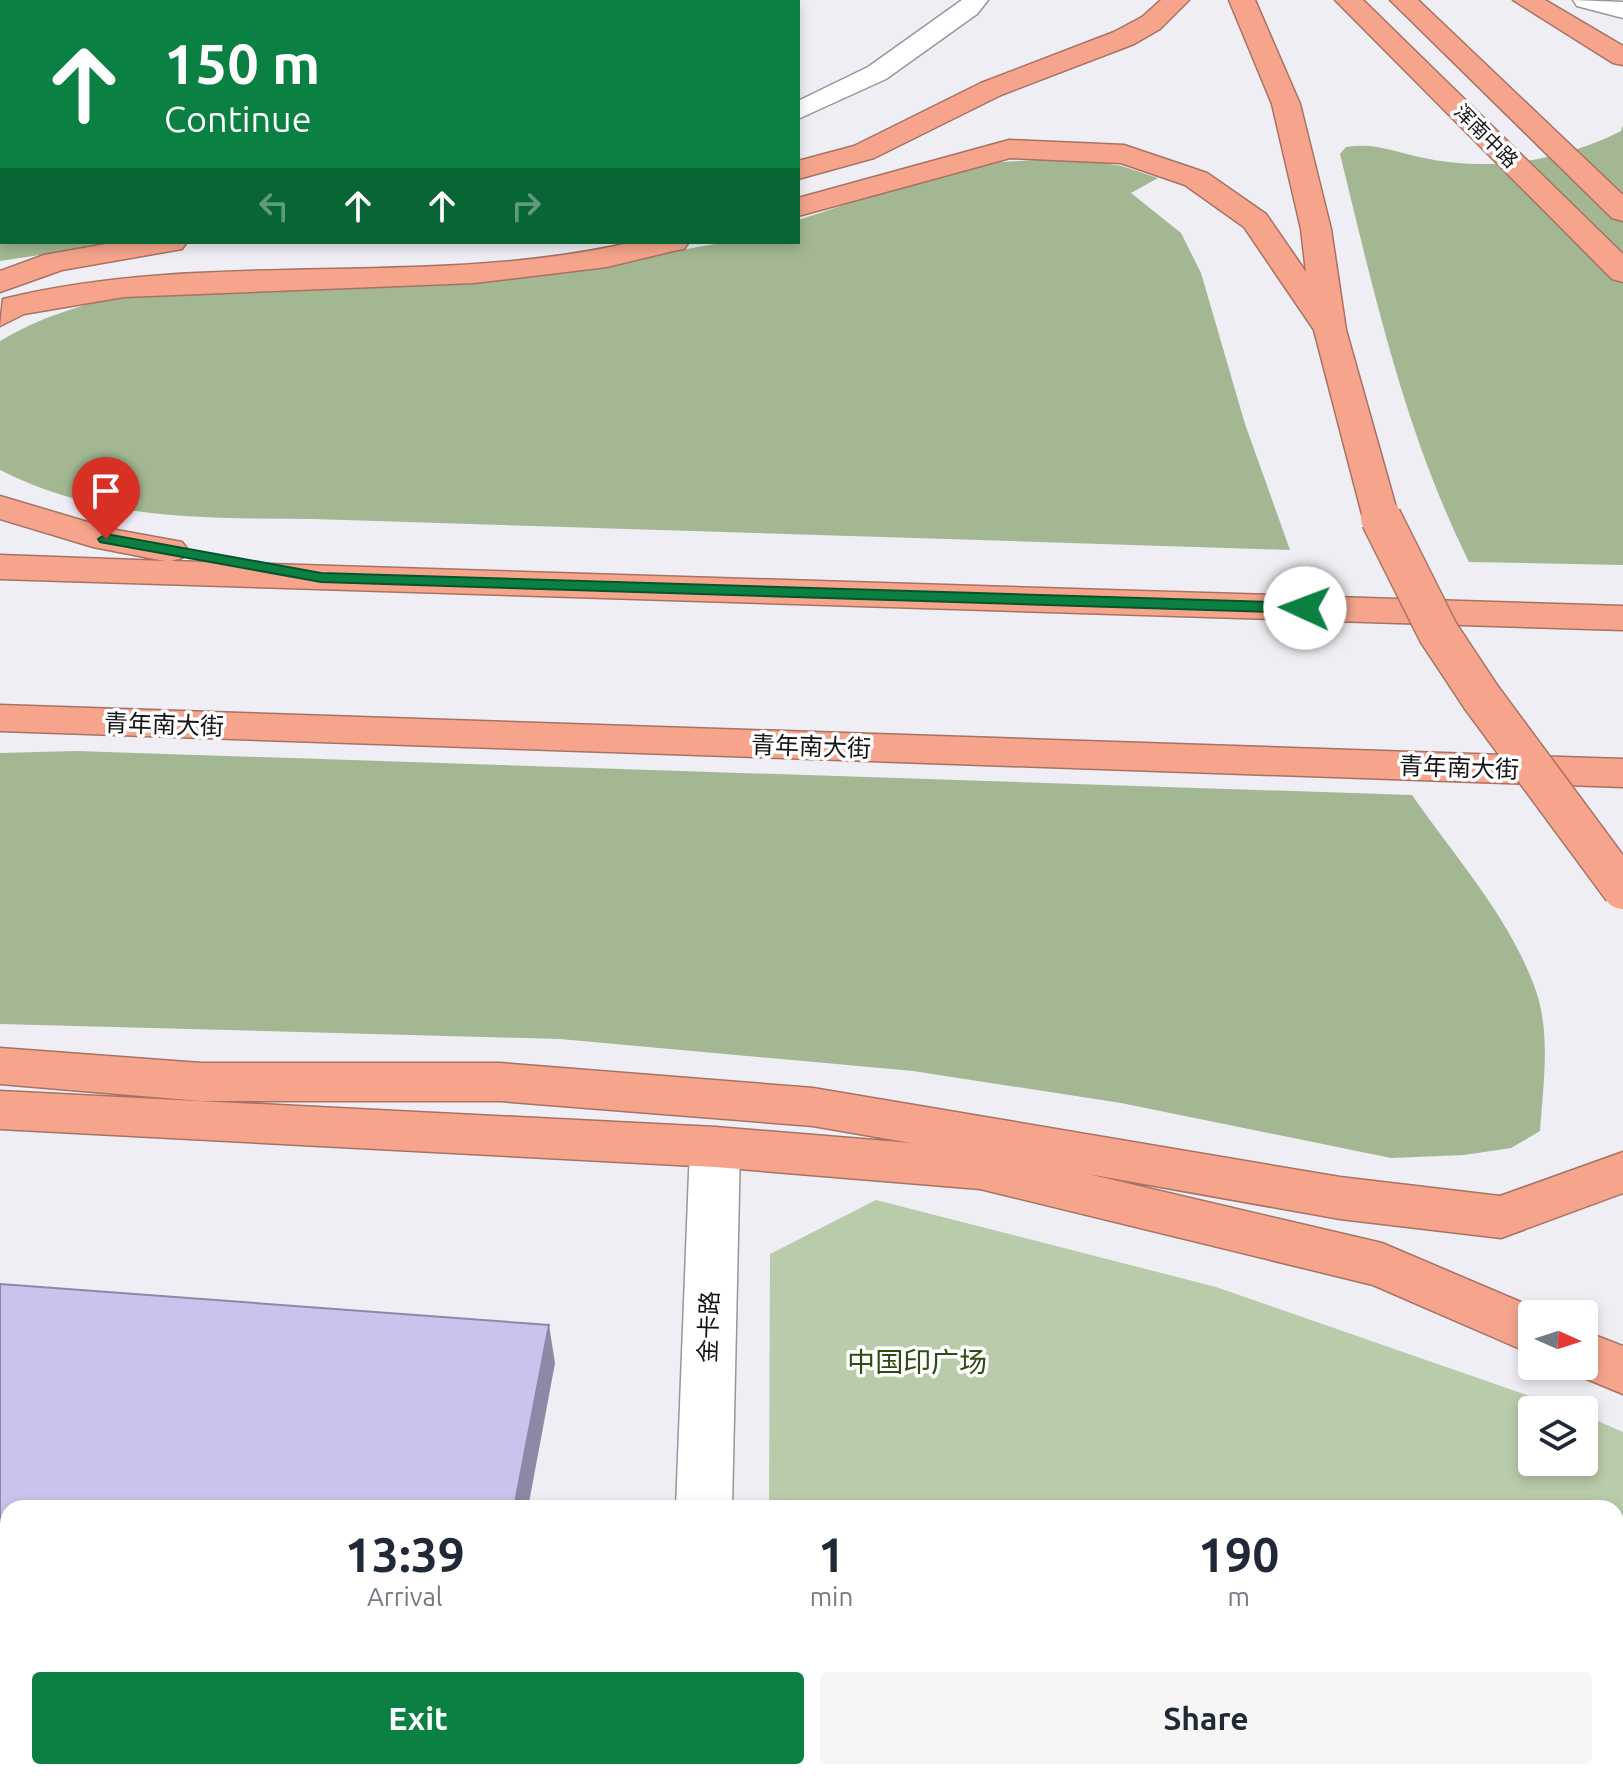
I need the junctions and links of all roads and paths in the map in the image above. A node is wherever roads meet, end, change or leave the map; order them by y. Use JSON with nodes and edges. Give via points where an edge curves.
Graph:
{"nodes":[{"id":1,"x":975,"y":0,"type":"edge"},
{"id":2,"x":1176,"y":0,"type":"edge"},
{"id":3,"x":1242,"y":0,"type":"edge"},
{"id":4,"x":1348,"y":0,"type":"edge"},
{"id":5,"x":1403,"y":0,"type":"edge"},
{"id":6,"x":1526,"y":0,"type":"edge"},
{"id":7,"x":1569,"y":0,"type":"edge"},
{"id":8,"x":1586,"y":0,"type":"edge"},
{"id":9,"x":1623,"y":10,"type":"edge"},
{"id":10,"x":1623,"y":37,"type":"edge"},
{"id":11,"x":1623,"y":57,"type":"edge"},
{"id":12,"x":800,"y":110,"type":"edge"},
{"id":13,"x":800,"y":169,"type":"edge"},
{"id":14,"x":800,"y":206,"type":"edge"},
{"id":15,"x":1623,"y":212,"type":"edge"},
{"id":16,"x":159,"y":244,"type":"edge"},
{"id":17,"x":666,"y":244,"type":"edge"},
{"id":18,"x":1623,"y":272,"type":"edge"},
{"id":19,"x":0,"y":282,"type":"edge"},
{"id":20,"x":0,"y":316,"type":"edge"},
{"id":21,"x":1330,"y":330,"type":"junction"},
{"id":22,"x":0,"y":507,"type":"edge"},
{"id":23,"x":0,"y":567,"type":"edge"},
{"id":24,"x":321,"y":578,"type":"junction"},
{"id":25,"x":1623,"y":618,"type":"edge"},
{"id":26,"x":0,"y":718,"type":"edge"},
{"id":27,"x":224,"y":727,"type":"junction"},
{"id":28,"x":0,"y":738,"type":"edge"},
{"id":29,"x":1623,"y":773,"type":"edge"},
{"id":30,"x":1623,"y":889,"type":"edge"},
{"id":31,"x":0,"y":1066,"type":"edge"},
{"id":32,"x":0,"y":1110,"type":"edge"},
{"id":33,"x":715,"y":1147,"type":"junction"},
{"id":34,"x":1623,"y":1172,"type":"edge"},
{"id":35,"x":1518,"y":1325,"type":"edge"},
{"id":36,"x":1598,"y":1360,"type":"edge"},
{"id":37,"x":1623,"y":1371,"type":"edge"},
{"id":38,"x":704,"y":1500,"type":"edge"}],
"edges":[{"from":1,"to":12,"type":"street","via":[[877,73]]},
{"from":2,"to":13,"type":"highway","via":[[1124,38],[991,89],[864,152]]},
{"from":3,"to":21,"type":"highway","via":[[1286,104],[1316,229]]},
{"from":4,"to":18,"type":"highway","name":"浑南中路"},
{"from":5,"to":15,"type":"highway","name":"浑南中路"},
{"from":6,"to":11,"type":"highway"},
{"from":7,"to":10,"type":"highway"},
{"from":8,"to":9,"type":"street"},
{"from":14,"to":21,"type":"highway","via":[[1009,149],[1124,154],[1196,179],[1255,221]]},
{"from":16,"to":19,"type":"highway","via":[[55,262]]},
{"from":17,"to":20,"type":"highway","via":[[484,276],[139,286],[14,306]]},
{"from":21,"to":30,"type":"highway","bridge":true,"via":[[1381,518],[1438,632]]},
{"from":22,"to":24,"type":"highway","via":[[106,539]]},
{"from":23,"to":24,"type":"highway"},
{"from":24,"to":25,"type":"highway"},
{"from":26,"to":27,"type":"highway","name":"青年南大街"},
{"from":27,"to":28,"type":"highway"},
{"from":27,"to":29,"type":"highway","name":"青年南大街"},
{"from":31,"to":34,"type":"highway","via":[[201,1082],[500,1082],[813,1107],[1340,1198],[1501,1217]]},
{"from":32,"to":33,"type":"highway"},
{"from":33,"to":35,"type":"highway","via":[[980,1169],[1382,1265]]},
{"from":33,"to":38,"type":"street","name":"金卡路"},
{"from":36,"to":37,"type":"highway"}]}
